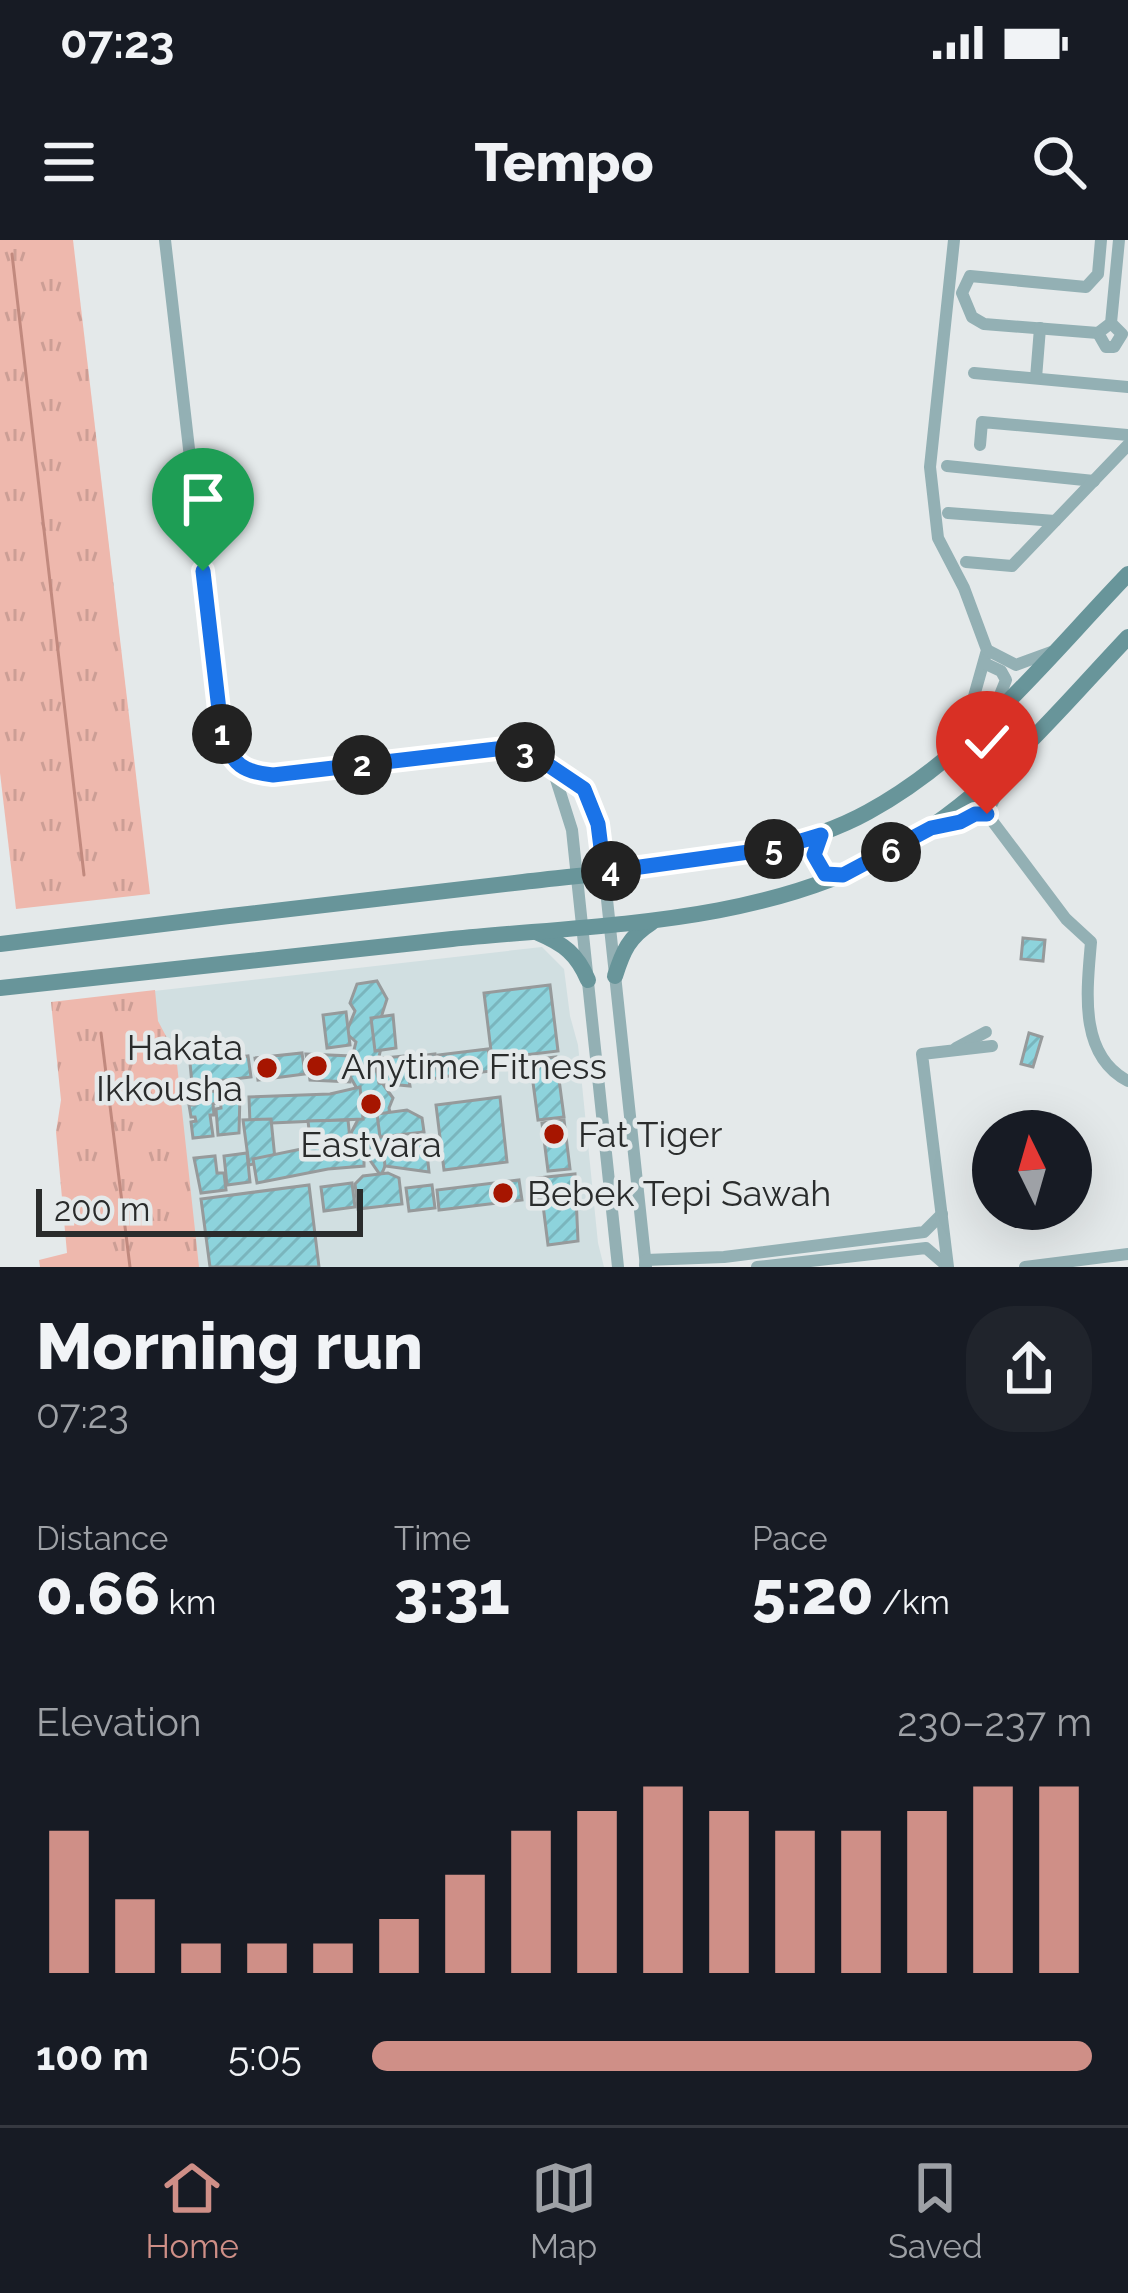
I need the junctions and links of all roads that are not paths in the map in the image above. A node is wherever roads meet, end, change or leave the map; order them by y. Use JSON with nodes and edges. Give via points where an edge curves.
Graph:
{"nodes":[{"id":1,"x":165,"y":240,"type":"edge"},
{"id":2,"x":954,"y":240,"type":"edge"},
{"id":3,"x":1100,"y":240,"type":"edge"},
{"id":4,"x":1119,"y":240,"type":"edge"},
{"id":5,"x":1111,"y":323,"type":"junction"},
{"id":6,"x":1040,"y":328,"type":"junction"},
{"id":7,"x":1098,"y":333,"type":"junction"},
{"id":8,"x":1125,"y":334,"type":"edge"},
{"id":9,"x":974,"y":373,"type":"dead end"},
{"id":10,"x":1036,"y":378,"type":"junction"},
{"id":11,"x":1128,"y":386,"type":"edge"},
{"id":12,"x":1128,"y":435,"type":"edge"},
{"id":13,"x":1128,"y":445,"type":"edge"},
{"id":14,"x":980,"y":446,"type":"dead end"},
{"id":15,"x":947,"y":466,"type":"dead end"},
{"id":16,"x":1094,"y":481,"type":"junction"},
{"id":17,"x":947,"y":513,"type":"dead end"},
{"id":18,"x":1055,"y":521,"type":"junction"},
{"id":19,"x":966,"y":562,"type":"dead end"},
{"id":20,"x":1128,"y":574,"type":"edge"},
{"id":21,"x":1128,"y":637,"type":"edge"},
{"id":22,"x":1055,"y":650,"type":"junction"},
{"id":23,"x":986,"y":657,"type":"junction"},
{"id":24,"x":969,"y":714,"type":"dead end"},
{"id":25,"x":991,"y":716,"type":"junction"},
{"id":26,"x":1013,"y":758,"type":"junction"},
{"id":27,"x":554,"y":772,"type":"junction"},
{"id":28,"x":987,"y":814,"type":"junction"},
{"id":29,"x":931,"y":828,"type":"junction"},
{"id":30,"x":821,"y":835,"type":"junction"},
{"id":31,"x":604,"y":872,"type":"junction"},
{"id":32,"x":577,"y":875,"type":"junction"},
{"id":33,"x":843,"y":875,"type":"junction"},
{"id":34,"x":657,"y":920,"type":"junction"},
{"id":35,"x":610,"y":923,"type":"junction"},
{"id":36,"x":583,"y":926,"type":"junction"},
{"id":37,"x":533,"y":931,"type":"junction"},
{"id":38,"x":0,"y":944,"type":"edge"},
{"id":39,"x":615,"y":976,"type":"junction"},
{"id":40,"x":587,"y":980,"type":"junction"},
{"id":41,"x":0,"y":988,"type":"edge"},
{"id":42,"x":986,"y":1032,"type":"dead end"},
{"id":43,"x":992,"y":1046,"type":"dead end"},
{"id":44,"x":949,"y":1051,"type":"junction"},
{"id":45,"x":626,"y":1081,"type":"junction"},
{"id":46,"x":1128,"y":1081,"type":"edge"},
{"id":47,"x":597,"y":1085,"type":"junction"},
{"id":48,"x":942,"y":1214,"type":"junction"},
{"id":49,"x":924,"y":1232,"type":"junction"},
{"id":50,"x":926,"y":1248,"type":"junction"},
{"id":51,"x":1128,"y":1254,"type":"edge"},
{"id":52,"x":693,"y":1262,"type":"edge"},
{"id":53,"x":646,"y":1265,"type":"edge"},
{"id":54,"x":618,"y":1267,"type":"edge"},
{"id":55,"x":757,"y":1267,"type":"edge"},
{"id":56,"x":948,"y":1267,"type":"edge"},
{"id":57,"x":1025,"y":1267,"type":"edge"}],
"edges":[{"from":1,"to":27,"type":"street","via":[[229,756],[245,772],[273,775],[505,748],[529,752]]},
{"from":2,"to":23,"type":"street","via":[[930,467],[938,538]]},
{"from":3,"to":6,"type":"street","via":[[1098,274],[1086,287],[970,276],[964,283],[972,317]]},
{"from":4,"to":5,"type":"street"},
{"from":5,"to":7,"type":"street"},
{"from":5,"to":8,"type":"street"},
{"from":6,"to":7,"type":"street"},
{"from":6,"to":10,"type":"street"},
{"from":7,"to":8,"type":"street","via":[[1114,347]]},
{"from":9,"to":10,"type":"street"},
{"from":10,"to":11,"type":"street"},
{"from":12,"to":14,"type":"street","via":[[982,422]]},
{"from":13,"to":16,"type":"street"},
{"from":15,"to":16,"type":"street"},
{"from":16,"to":18,"type":"street"},
{"from":17,"to":18,"type":"street"},
{"from":18,"to":19,"type":"street","via":[[1012,566]]},
{"from":20,"to":22,"type":"main road"},
{"from":21,"to":26,"type":"main road"},
{"from":22,"to":23,"type":"street","via":[[1016,665]]},
{"from":22,"to":25,"type":"main road"},
{"from":23,"to":24,"type":"street"},
{"from":23,"to":25,"type":"street","via":[[1006,680]]},
{"from":25,"to":30,"type":"main road","via":[[907,789]]},
{"from":26,"to":28,"type":"street"},
{"from":26,"to":29,"type":"main road"},
{"from":27,"to":31,"type":"street","via":[[584,789]]},
{"from":27,"to":32,"type":"street"},
{"from":28,"to":29,"type":"street"},
{"from":28,"to":46,"type":"street","via":[[1091,942],[1092,1036],[1102,1060]]},
{"from":29,"to":33,"type":"main road"},
{"from":30,"to":31,"type":"main road"},
{"from":30,"to":33,"type":"main road","via":[[819,868]]},
{"from":31,"to":32,"type":"main road"},
{"from":31,"to":35,"type":"street"},
{"from":32,"to":36,"type":"street"},
{"from":32,"to":38,"type":"main road"},
{"from":33,"to":34,"type":"main road","via":[[788,896]]},
{"from":34,"to":35,"type":"main road"},
{"from":34,"to":39,"type":"main road","via":[[634,934]]},
{"from":35,"to":36,"type":"main road"},
{"from":35,"to":39,"type":"street"},
{"from":36,"to":37,"type":"main road"},
{"from":36,"to":40,"type":"street"},
{"from":37,"to":40,"type":"main road","via":[[579,959]]},
{"from":37,"to":41,"type":"main road"},
{"from":39,"to":45,"type":"street"},
{"from":40,"to":47,"type":"street"},
{"from":42,"to":44,"type":"street"},
{"from":43,"to":44,"type":"street"},
{"from":44,"to":48,"type":"street","via":[[922,1054]]},
{"from":45,"to":47,"type":"street","via":[[620,1064],[610,1062],[599,1069]]},
{"from":45,"to":53,"type":"street"},
{"from":47,"to":54,"type":"street"},
{"from":48,"to":49,"type":"street"},
{"from":48,"to":56,"type":"street"},
{"from":49,"to":50,"type":"street"},
{"from":49,"to":52,"type":"street"},
{"from":50,"to":55,"type":"street"},
{"from":50,"to":56,"type":"street"},
{"from":51,"to":57,"type":"street"},
{"from":52,"to":53,"type":"street"}]}
